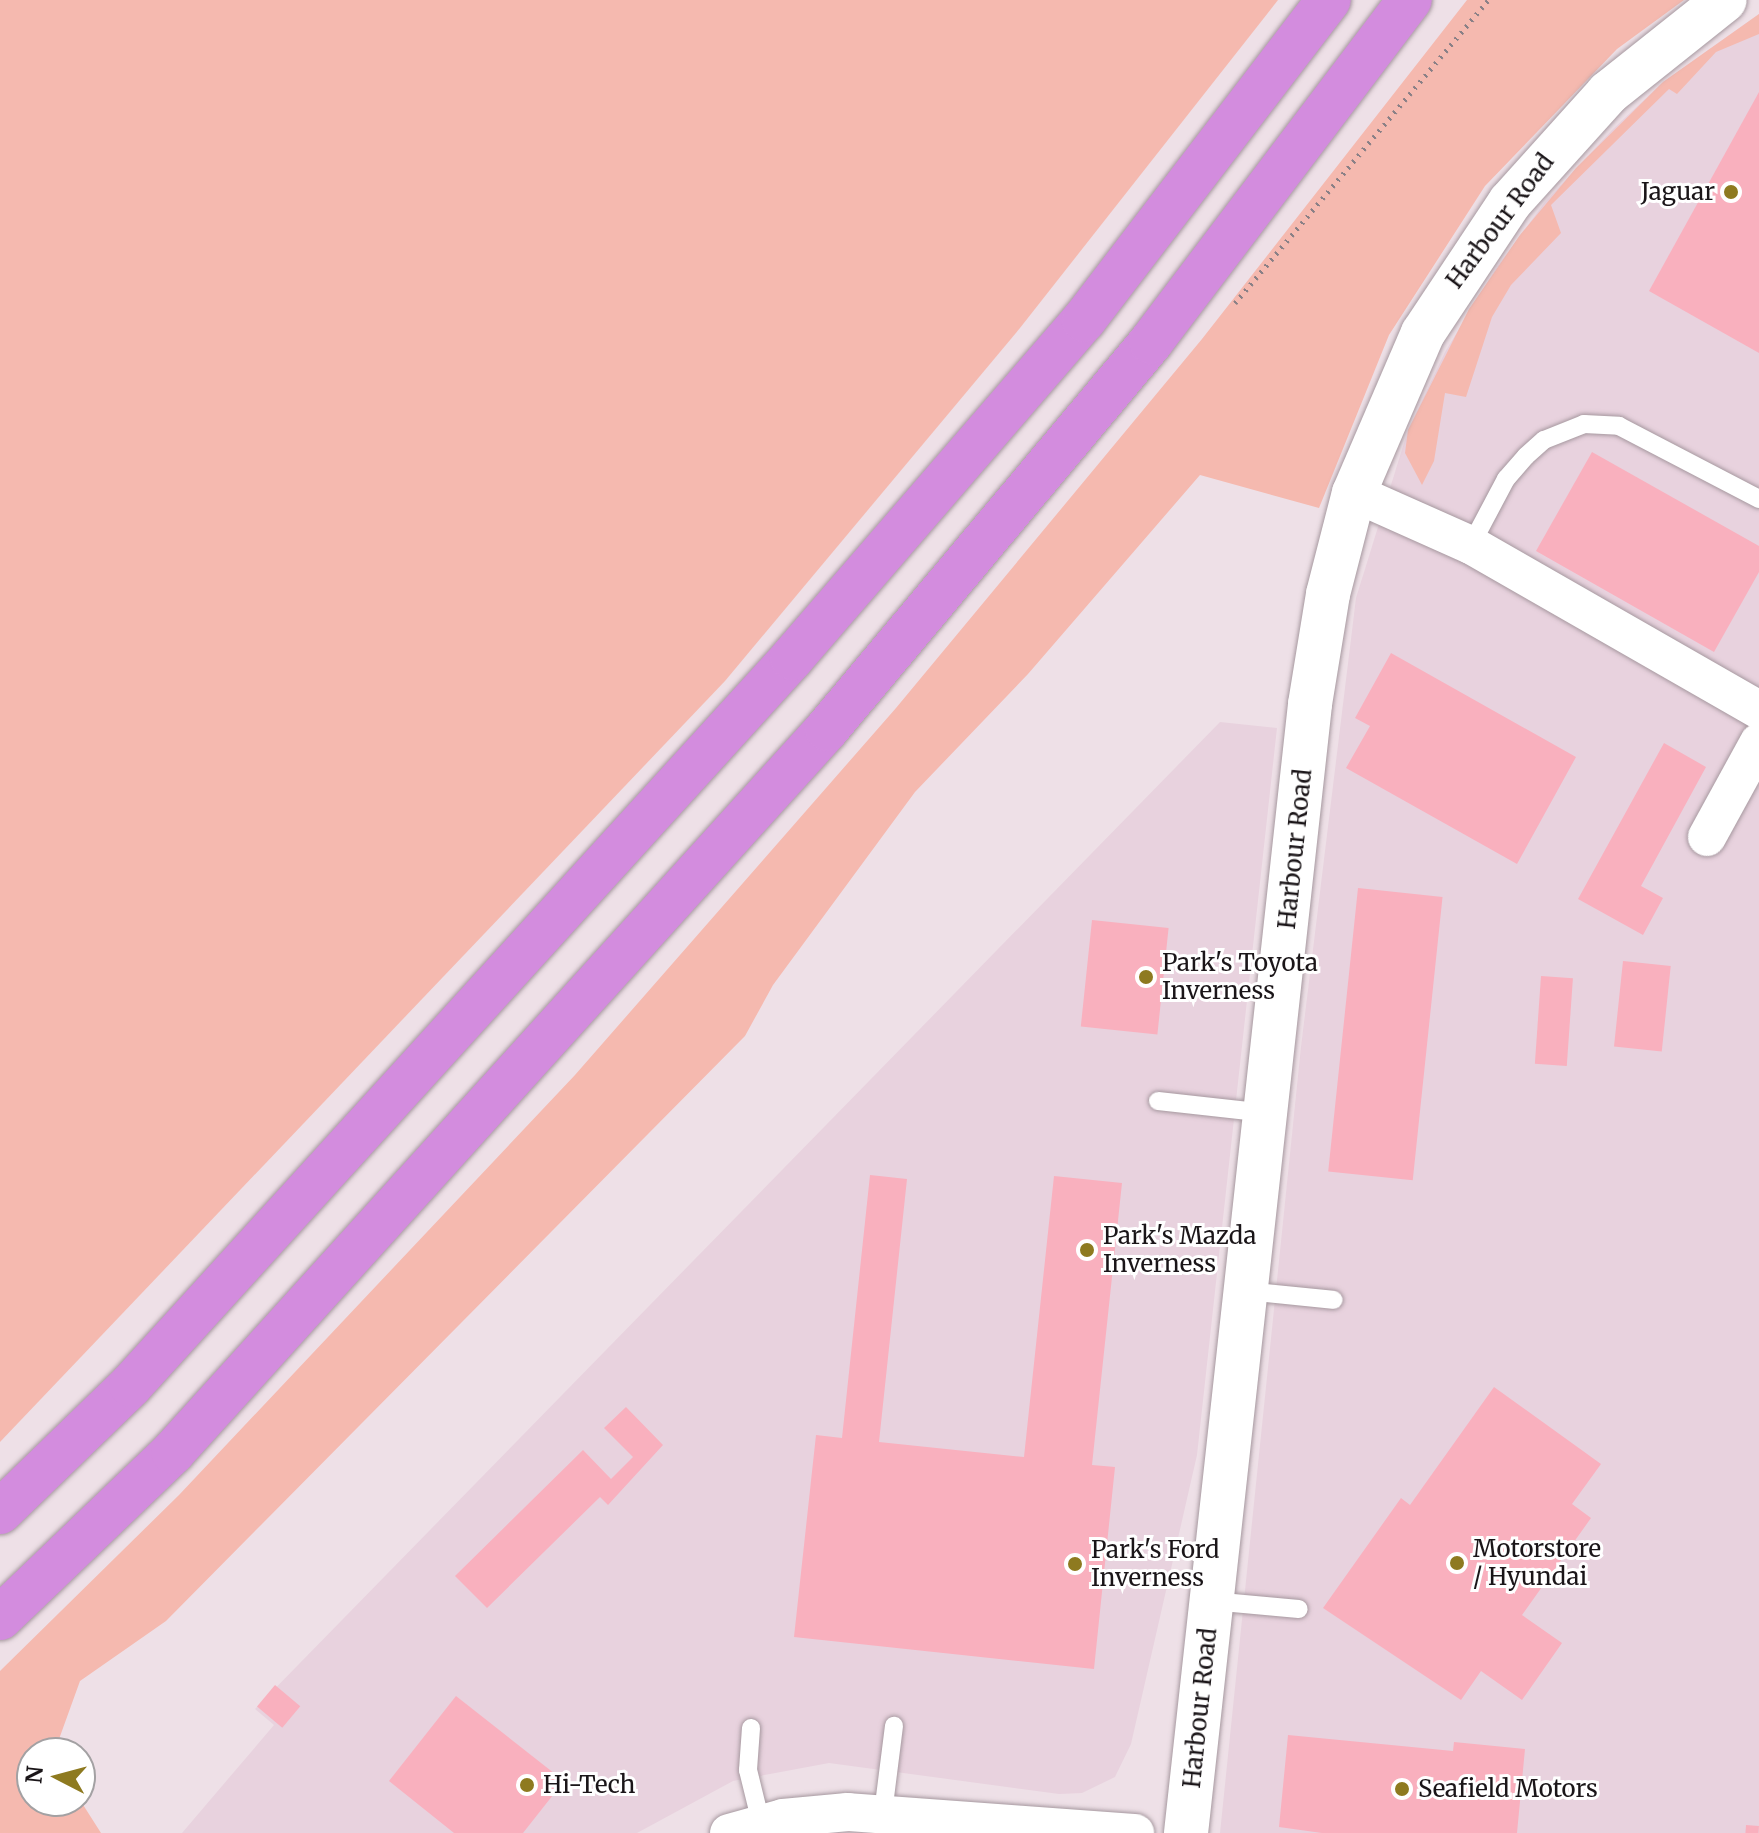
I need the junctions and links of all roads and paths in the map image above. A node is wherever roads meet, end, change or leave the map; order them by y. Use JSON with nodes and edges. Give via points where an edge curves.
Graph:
{"nodes":[{"id":1,"x":1329,"y":0,"type":"edge"},
{"id":2,"x":1410,"y":0,"type":"edge"},
{"id":3,"x":1725,"y":0,"type":"edge"},
{"id":4,"x":1354,"y":493,"type":"junction"},
{"id":5,"x":1759,"y":499,"type":"edge"},
{"id":6,"x":1471,"y":545,"type":"junction"},
{"id":7,"x":1759,"y":710,"type":"edge"},
{"id":8,"x":1759,"y":742,"type":"edge"},
{"id":9,"x":1707,"y":837,"type":"dead end"},
{"id":10,"x":1158,"y":1101,"type":"dead end"},
{"id":11,"x":1266,"y":1113,"type":"junction"},
{"id":12,"x":1246,"y":1291,"type":"junction"},
{"id":13,"x":1334,"y":1300,"type":"dead end"},
{"id":14,"x":0,"y":1512,"type":"edge"},
{"id":15,"x":1211,"y":1601,"type":"junction"},
{"id":16,"x":1299,"y":1609,"type":"dead end"},
{"id":17,"x":0,"y":1618,"type":"edge"},
{"id":18,"x":894,"y":1726,"type":"dead end"},
{"id":19,"x":751,"y":1728,"type":"dead end"},
{"id":20,"x":883,"y":1813,"type":"junction"},
{"id":21,"x":837,"y":1823,"type":"edge"},
{"id":22,"x":745,"y":1828,"type":"edge"},
{"id":23,"x":1135,"y":1833,"type":"edge"},
{"id":24,"x":1186,"y":1833,"type":"edge"}],
"edges":[{"from":1,"to":14,"type":"highway","via":[[1084,320],[803,646],[131,1385]]},
{"from":2,"to":17,"type":"highway","via":[[1151,342],[827,729],[173,1452]]},
{"from":3,"to":4,"type":"street","name":"Harbour Road","via":[[1608,93],[1510,202],[1423,333]]},
{"from":4,"to":6,"type":"street"},
{"from":4,"to":11,"type":"street","name":"Harbour Road","via":[[1318,649]]},
{"from":5,"to":6,"type":"lane","via":[[1629,430],[1584,424],[1544,440],[1526,456],[1506,479]]},
{"from":6,"to":7,"type":"street"},
{"from":8,"to":9,"type":"street"},
{"from":10,"to":11,"type":"lane"},
{"from":11,"to":12,"type":"street","name":"Harbour Road"},
{"from":12,"to":13,"type":"lane"},
{"from":12,"to":15,"type":"street","name":"Harbour Road"},
{"from":15,"to":16,"type":"lane"},
{"from":15,"to":24,"type":"street","name":"Harbour Road"},
{"from":18,"to":20,"type":"lane"},
{"from":19,"to":22,"type":"lane"},
{"from":20,"to":21,"type":"street"},
{"from":20,"to":23,"type":"street"},
{"from":21,"to":22,"type":"street"}]}
